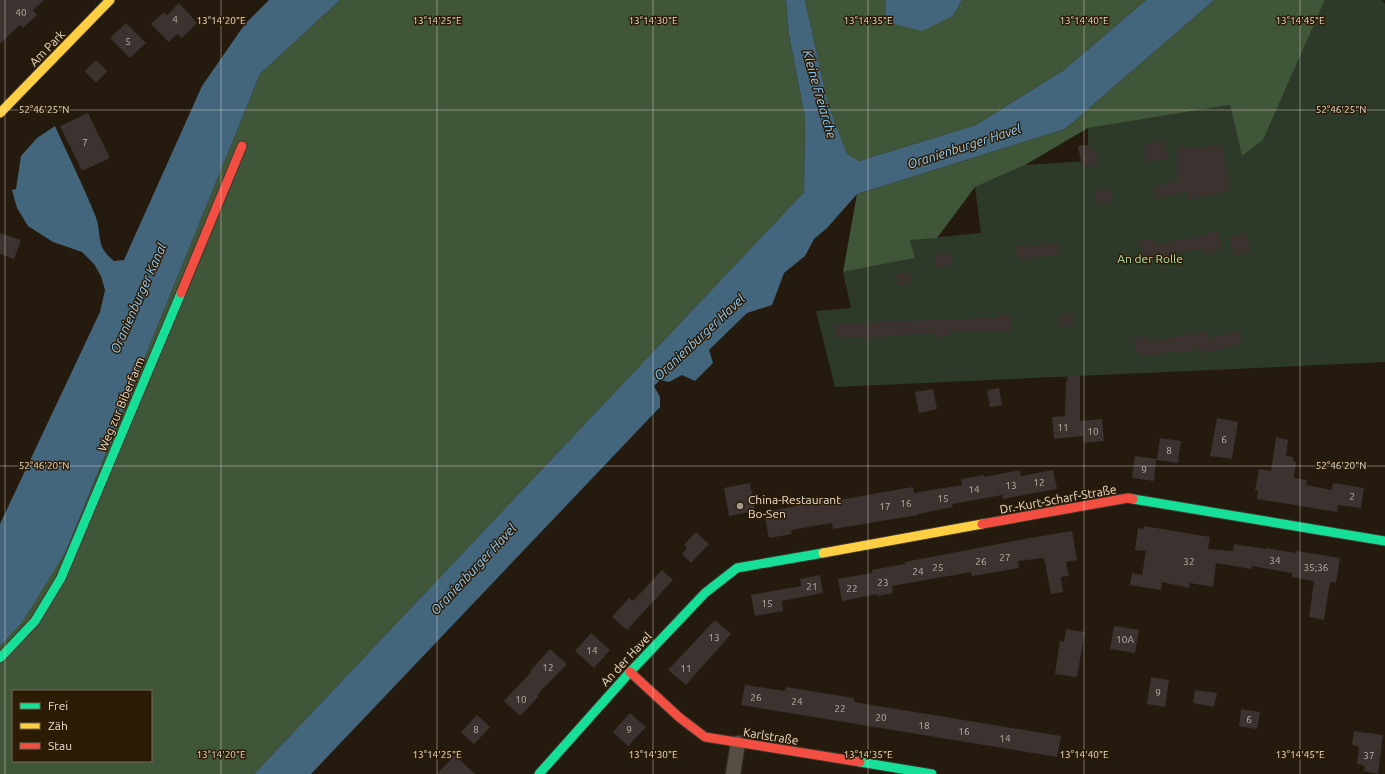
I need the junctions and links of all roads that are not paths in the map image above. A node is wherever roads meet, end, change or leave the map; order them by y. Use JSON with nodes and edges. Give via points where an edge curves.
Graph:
{"nodes":[{"id":1,"x":110,"y":0,"type":"edge"},
{"id":2,"x":0,"y":113,"type":"edge"},
{"id":3,"x":242,"y":146,"type":"dead end"},
{"id":4,"x":1385,"y":541,"type":"edge"},
{"id":5,"x":737,"y":568,"type":"joint"},
{"id":6,"x":0,"y":658,"type":"edge"},
{"id":7,"x":630,"y":672,"type":"junction"},
{"id":8,"x":738,"y":743,"type":"junction"},
{"id":9,"x":539,"y":774,"type":"edge"},
{"id":10,"x":733,"y":774,"type":"edge"},
{"id":11,"x":932,"y":774,"type":"edge"}],
"edges":[{"from":1,"to":2,"type":"street","name":"Am Park"},
{"from":3,"to":6,"type":"street","name":"Weg zur Biberfarm","via":[[60,578],[35,621]]},
{"from":4,"to":5,"type":"street","name":"Dr.-Kurt-Scharf-Straße","via":[[1128,498]]},
{"from":5,"to":7,"type":"street","name":"An der Havel","via":[[705,593]]},
{"from":7,"to":8,"type":"street","name":"Karlstraße","via":[[680,718],[705,737]]},
{"from":7,"to":9,"type":"street","name":"An der Havel"},
{"from":8,"to":10,"type":"street"},
{"from":8,"to":11,"type":"street","name":"Karlstraße"}]}
